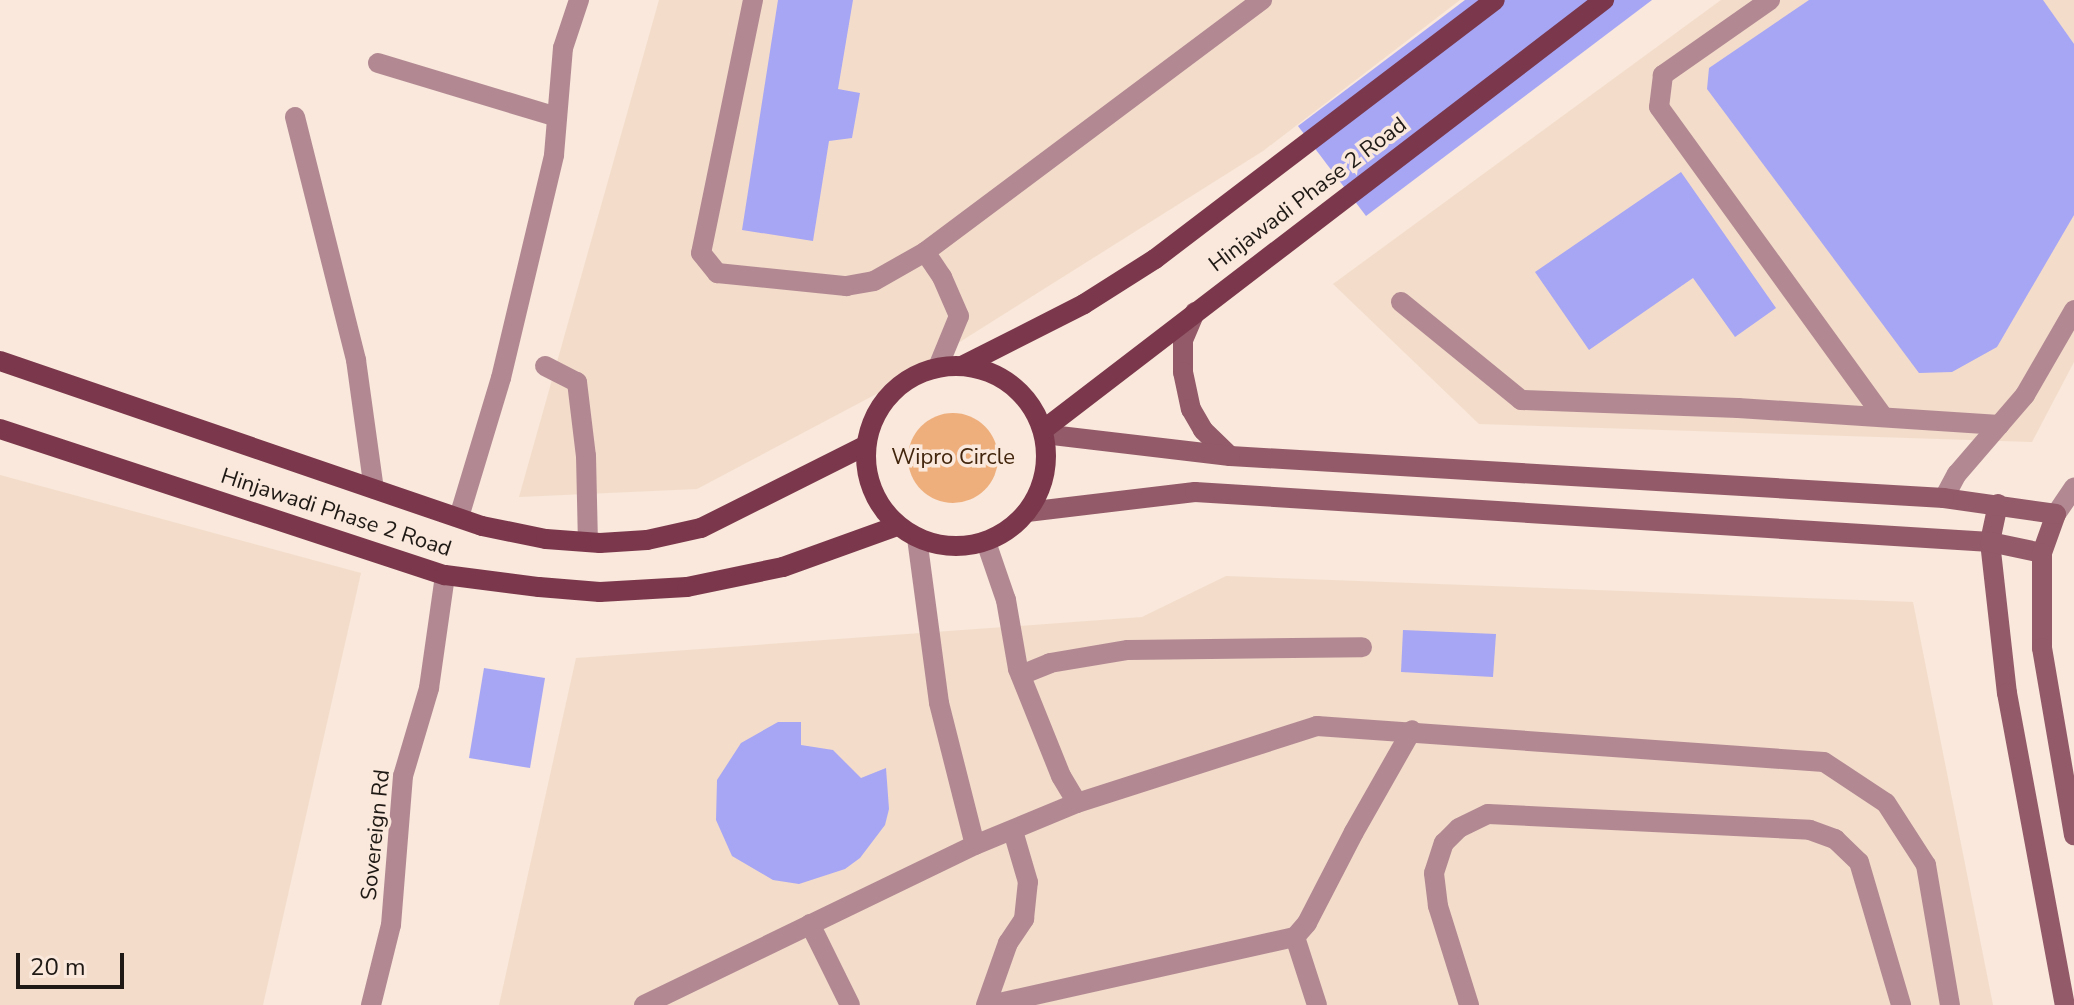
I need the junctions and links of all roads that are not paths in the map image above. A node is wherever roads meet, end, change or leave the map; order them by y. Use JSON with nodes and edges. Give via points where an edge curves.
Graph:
{"nodes":[{"id":1,"x":579,"y":0,"type":"edge"},
{"id":2,"x":753,"y":0,"type":"edge"},
{"id":3,"x":1262,"y":0,"type":"edge"},
{"id":4,"x":1495,"y":0,"type":"edge"},
{"id":5,"x":1604,"y":0,"type":"edge"},
{"id":6,"x":1770,"y":0,"type":"edge"},
{"id":7,"x":378,"y":63,"type":"dead end"},
{"id":8,"x":295,"y":117,"type":"dead end"},
{"id":9,"x":557,"y":117,"type":"junction"},
{"id":10,"x":925,"y":252,"type":"junction"},
{"id":11,"x":1401,"y":302,"type":"dead end"},
{"id":12,"x":2074,"y":310,"type":"edge"},
{"id":13,"x":1195,"y":312,"type":"junction"},
{"id":14,"x":0,"y":361,"type":"edge"},
{"id":15,"x":545,"y":366,"type":"dead end"},
{"id":16,"x":962,"y":366,"type":"junction"},
{"id":17,"x":938,"y":367,"type":"junction"},
{"id":18,"x":1883,"y":417,"type":"junction"},
{"id":19,"x":1999,"y":425,"type":"junction"},
{"id":20,"x":0,"y":429,"type":"edge"},
{"id":21,"x":1044,"y":432,"type":"junction"},
{"id":22,"x":865,"y":446,"type":"junction"},
{"id":23,"x":1230,"y":456,"type":"junction"},
{"id":24,"x":2074,"y":487,"type":"edge"},
{"id":25,"x":374,"y":489,"type":"junction"},
{"id":26,"x":1944,"y":498,"type":"junction"},
{"id":27,"x":1998,"y":504,"type":"junction"},
{"id":28,"x":1027,"y":512,"type":"junction"},
{"id":29,"x":2056,"y":514,"type":"junction"},
{"id":30,"x":459,"y":517,"type":"junction"},
{"id":31,"x":897,"y":526,"type":"junction"},
{"id":32,"x":917,"y":538,"type":"junction"},
{"id":33,"x":588,"y":542,"type":"junction"},
{"id":34,"x":986,"y":542,"type":"junction"},
{"id":35,"x":1990,"y":542,"type":"junction"},
{"id":36,"x":2042,"y":553,"type":"junction"},
{"id":37,"x":445,"y":575,"type":"junction"},
{"id":38,"x":1362,"y":647,"type":"dead end"},
{"id":39,"x":1021,"y":675,"type":"junction"},
{"id":40,"x":1412,"y":730,"type":"junction"},
{"id":41,"x":1077,"y":803,"type":"junction"},
{"id":42,"x":1013,"y":831,"type":"junction"},
{"id":43,"x":2074,"y":835,"type":"edge"},
{"id":44,"x":975,"y":845,"type":"junction"},
{"id":45,"x":810,"y":924,"type":"junction"},
{"id":46,"x":1295,"y":937,"type":"junction"},
{"id":47,"x":371,"y":1005,"type":"edge"},
{"id":48,"x":644,"y":1005,"type":"edge"},
{"id":49,"x":850,"y":1005,"type":"edge"},
{"id":50,"x":988,"y":1005,"type":"edge"},
{"id":51,"x":1317,"y":1005,"type":"edge"},
{"id":52,"x":1469,"y":1005,"type":"edge"},
{"id":53,"x":1901,"y":1005,"type":"edge"},
{"id":54,"x":1950,"y":1005,"type":"edge"},
{"id":55,"x":2065,"y":1005,"type":"edge"}],
"edges":[{"from":1,"to":9,"type":"street","via":[[563,48]]},
{"from":2,"to":10,"type":"street","via":[[701,253],[717,273],[846,286],[874,281]]},
{"from":3,"to":10,"type":"street"},
{"from":4,"to":16,"type":"main road","name":"Hinjawadi Phase 2 Road","via":[[1155,259],[1084,304]]},
{"from":5,"to":13,"type":"main road","name":"Hinjawadi Phase 2 Road"},
{"from":6,"to":18,"type":"street","via":[[1663,75],[1659,107]]},
{"from":7,"to":9,"type":"street"},
{"from":8,"to":25,"type":"street","via":[[356,360]]},
{"from":9,"to":30,"type":"street","via":[[554,155],[501,378]]},
{"from":10,"to":17,"type":"street","via":[[959,316]]},
{"from":11,"to":18,"type":"street","via":[[1521,400]]},
{"from":12,"to":19,"type":"street","via":[[2025,395]]},
{"from":13,"to":21,"type":"main road","name":"Hinjawadi Phase 2 Road"},
{"from":13,"to":23,"type":"street","via":[[1183,340],[1191,409],[1203,430]]},
{"from":14,"to":25,"type":"main road","name":"Hinjawadi Phase 2 Road"},
{"from":15,"to":33,"type":"street","via":[[577,382]]},
{"from":16,"to":17,"type":"main road"},
{"from":16,"to":21,"type":"main road","via":[[984,370],[1021,393]]},
{"from":17,"to":22,"type":"main road","via":[[907,381],[881,404]]},
{"from":18,"to":19,"type":"street"},
{"from":19,"to":26,"type":"street","via":[[1957,474]]},
{"from":20,"to":37,"type":"main road","name":"Hinjawadi Phase 2 Road"},
{"from":21,"to":23,"type":"street"},
{"from":21,"to":28,"type":"main road","via":[[1045,475]]},
{"from":22,"to":31,"type":"main road","via":[[871,491]]},
{"from":22,"to":33,"type":"main road","name":"Hinjawadi Phase 2 Road","via":[[701,528],[647,540]]},
{"from":23,"to":26,"type":"street"},
{"from":24,"to":29,"type":"street"},
{"from":25,"to":30,"type":"main road","name":"Hinjawadi Phase 2 Road"},
{"from":26,"to":27,"type":"street"},
{"from":27,"to":29,"type":"street"},
{"from":27,"to":35,"type":"street"},
{"from":28,"to":34,"type":"main road"},
{"from":28,"to":35,"type":"street","via":[[1195,492]]},
{"from":29,"to":36,"type":"street"},
{"from":30,"to":33,"type":"main road","name":"Hinjawadi Phase 2 Road","via":[[546,539]]},
{"from":31,"to":32,"type":"main road"},
{"from":31,"to":37,"type":"main road","name":"Hinjawadi Phase 2 Road","via":[[783,567],[687,587],[600,592]]},
{"from":32,"to":34,"type":"main road","via":[[963,547]]},
{"from":32,"to":44,"type":"street","via":[[939,703]]},
{"from":34,"to":39,"type":"street","via":[[1006,600]]},
{"from":35,"to":36,"type":"street"},
{"from":35,"to":55,"type":"street","via":[[2007,693]]},
{"from":36,"to":43,"type":"street","via":[[2042,648]]},
{"from":37,"to":47,"type":"street","name":"Sovereign Rd","via":[[429,688],[403,776],[391,925]]},
{"from":38,"to":39,"type":"street","via":[[1128,650],[1050,663]]},
{"from":39,"to":41,"type":"street"},
{"from":40,"to":41,"type":"street","via":[[1317,726]]},
{"from":40,"to":46,"type":"street"},
{"from":40,"to":54,"type":"street","via":[[1824,762],[1886,803],[1926,865]]},
{"from":41,"to":42,"type":"street"},
{"from":42,"to":44,"type":"street"},
{"from":42,"to":50,"type":"street","via":[[1028,882],[1024,919],[1008,943]]},
{"from":44,"to":45,"type":"street"},
{"from":45,"to":48,"type":"street"},
{"from":45,"to":49,"type":"street"},
{"from":46,"to":50,"type":"street"},
{"from":46,"to":51,"type":"street"},
{"from":52,"to":53,"type":"street","via":[[1438,906],[1434,873],[1444,843],[1459,828],[1488,814],[1810,830],[1835,839],[1859,862]]}]}
